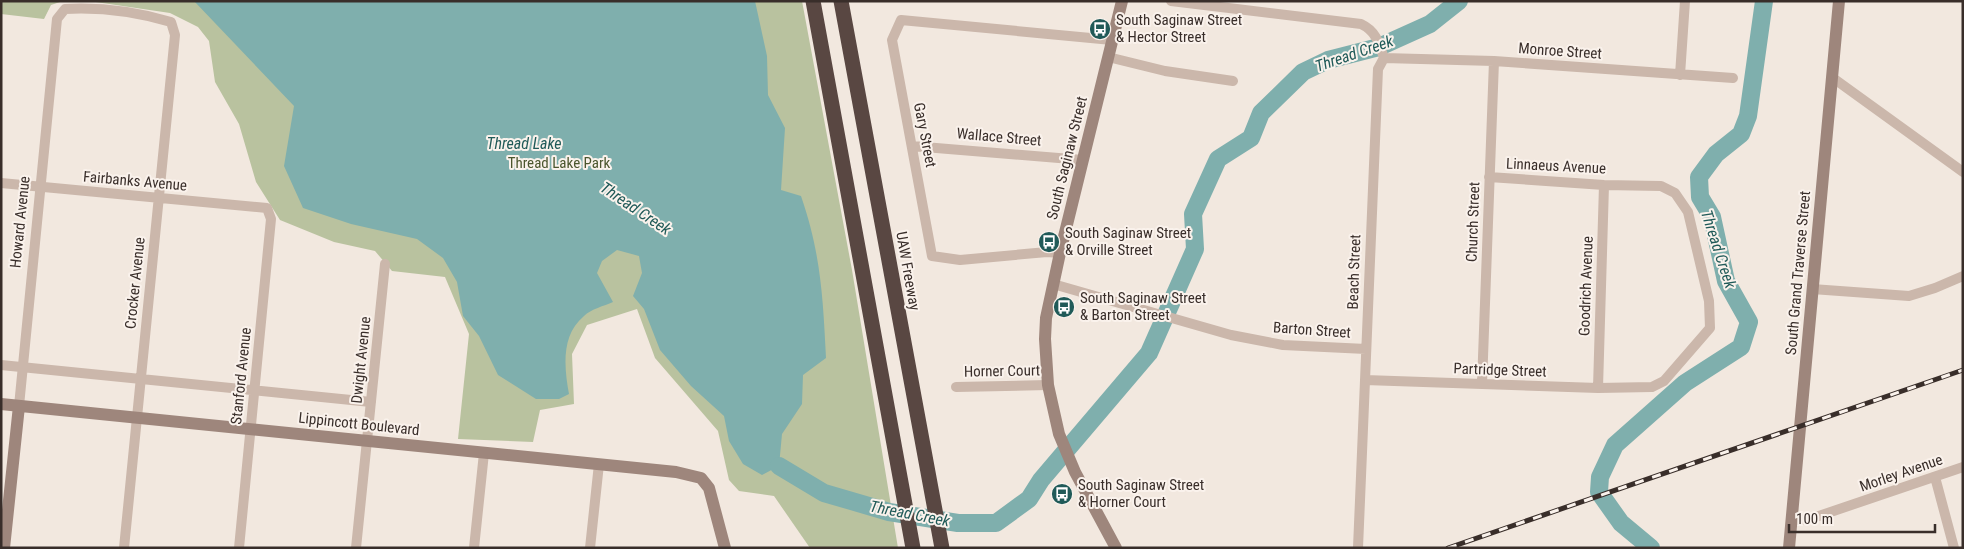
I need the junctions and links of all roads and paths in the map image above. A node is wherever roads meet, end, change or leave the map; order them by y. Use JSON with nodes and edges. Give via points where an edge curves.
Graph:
{"nodes":[{"id":1,"x":813,"y":1,"type":"edge"},
{"id":2,"x":841,"y":1,"type":"edge"},
{"id":3,"x":1122,"y":1,"type":"edge"},
{"id":4,"x":1171,"y":1,"type":"edge"},
{"id":5,"x":1684,"y":1,"type":"edge"},
{"id":6,"x":1839,"y":1,"type":"edge"},
{"id":7,"x":57,"y":19,"type":"joint"},
{"id":8,"x":1112,"y":40,"type":"junction"},
{"id":9,"x":1108,"y":57,"type":"junction"},
{"id":10,"x":1384,"y":58,"type":"junction"},
{"id":11,"x":1494,"y":61,"type":"junction"},
{"id":12,"x":1680,"y":75,"type":"junction"},
{"id":13,"x":1733,"y":78,"type":"dead end"},
{"id":14,"x":1833,"y":78,"type":"junction"},
{"id":15,"x":1233,"y":80,"type":"dead end"},
{"id":16,"x":912,"y":146,"type":"junction"},
{"id":17,"x":1083,"y":160,"type":"junction"},
{"id":18,"x":1963,"y":172,"type":"edge"},
{"id":19,"x":1489,"y":177,"type":"junction"},
{"id":20,"x":1,"y":183,"type":"edge"},
{"id":21,"x":1604,"y":185,"type":"junction"},
{"id":22,"x":40,"y":188,"type":"junction"},
{"id":23,"x":158,"y":198,"type":"junction"},
{"id":24,"x":266,"y":208,"type":"joint"},
{"id":25,"x":1060,"y":253,"type":"junction"},
{"id":26,"x":385,"y":264,"type":"dead end"},
{"id":27,"x":1963,"y":276,"type":"edge"},
{"id":28,"x":1053,"y":284,"type":"junction"},
{"id":29,"x":1812,"y":289,"type":"junction"},
{"id":30,"x":1366,"y":349,"type":"junction"},
{"id":31,"x":1,"y":365,"type":"edge"},
{"id":32,"x":22,"y":367,"type":"junction"},
{"id":33,"x":141,"y":378,"type":"junction"},
{"id":34,"x":1366,"y":380,"type":"junction"},
{"id":35,"x":1482,"y":384,"type":"junction"},
{"id":36,"x":1048,"y":385,"type":"junction"},
{"id":37,"x":956,"y":387,"type":"dead end"},
{"id":38,"x":1598,"y":388,"type":"junction"},
{"id":39,"x":1634,"y":388,"type":"joint"},
{"id":40,"x":256,"y":390,"type":"junction"},
{"id":41,"x":371,"y":402,"type":"junction"},
{"id":42,"x":1,"y":404,"type":"edge"},
{"id":43,"x":19,"y":406,"type":"junction"},
{"id":44,"x":137,"y":417,"type":"junction"},
{"id":45,"x":251,"y":430,"type":"junction"},
{"id":46,"x":367,"y":441,"type":"junction"},
{"id":47,"x":484,"y":453,"type":"junction"},
{"id":48,"x":599,"y":464,"type":"junction"},
{"id":49,"x":1963,"y":467,"type":"edge"},
{"id":50,"x":1935,"y":477,"type":"junction"},
{"id":51,"x":1791,"y":520,"type":"junction"},
{"id":52,"x":4,"y":548,"type":"edge"},
{"id":53,"x":124,"y":548,"type":"edge"},
{"id":54,"x":239,"y":548,"type":"edge"},
{"id":55,"x":356,"y":548,"type":"edge"},
{"id":56,"x":474,"y":548,"type":"edge"},
{"id":57,"x":590,"y":548,"type":"edge"},
{"id":58,"x":725,"y":548,"type":"edge"},
{"id":59,"x":914,"y":548,"type":"edge"},
{"id":60,"x":942,"y":548,"type":"edge"},
{"id":61,"x":1116,"y":548,"type":"edge"},
{"id":62,"x":1358,"y":548,"type":"edge"},
{"id":63,"x":1789,"y":548,"type":"edge"},
{"id":64,"x":1954,"y":548,"type":"edge"}],
"edges":[{"from":1,"to":59,"type":"highway"},
{"from":2,"to":60,"type":"highway","name":"UAW Freeway"},
{"from":3,"to":8,"type":"main road","name":"South Saginaw Street"},
{"from":4,"to":10,"type":"street","via":[[1361,24],[1378,38]]},
{"from":5,"to":12,"type":"street"},
{"from":6,"to":14,"type":"main road","name":"South Grand Traverse Street"},
{"from":7,"to":22,"type":"street","name":"Howard Avenue"},
{"from":7,"to":23,"type":"street","name":"Crocker Avenue","via":[[65,9],[93,8],[171,22],[174,35]]},
{"from":8,"to":9,"type":"main road","name":"South Saginaw Street"},
{"from":8,"to":16,"type":"street","name":"Gary Street","via":[[901,20],[892,40]]},
{"from":9,"to":15,"type":"street","via":[[1166,71]]},
{"from":9,"to":17,"type":"main road","name":"South Saginaw Street"},
{"from":10,"to":11,"type":"street","name":"Monroe Street"},
{"from":10,"to":30,"type":"street","name":"Beach Street","via":[[1378,69]]},
{"from":11,"to":12,"type":"street","name":"Monroe Street"},
{"from":11,"to":19,"type":"street","name":"Church Street"},
{"from":12,"to":13,"type":"street","name":"Monroe Street"},
{"from":14,"to":18,"type":"street"},
{"from":14,"to":29,"type":"main road","name":"South Grand Traverse Street"},
{"from":16,"to":17,"type":"street","name":"Wallace Street"},
{"from":16,"to":25,"type":"street","name":"Gary Street","via":[[932,256],[960,260]]},
{"from":17,"to":25,"type":"main road","name":"South Saginaw Street"},
{"from":19,"to":21,"type":"street","name":"Linnaeus Avenue"},
{"from":19,"to":35,"type":"street","name":"Church Street"},
{"from":20,"to":22,"type":"street","name":"Fairbanks Avenue"},
{"from":21,"to":38,"type":"street","name":"Goodrich Avenue"},
{"from":21,"to":39,"type":"street","name":"Linnaeus Avenue","via":[[1661,186],[1681,200],[1688,212],[1712,319],[1710,328],[1694,350],[1664,381],[1652,387]]},
{"from":22,"to":23,"type":"street","name":"Fairbanks Avenue"},
{"from":22,"to":32,"type":"street","name":"Howard Avenue"},
{"from":23,"to":24,"type":"street","name":"Fairbanks Avenue"},
{"from":23,"to":33,"type":"street","name":"Crocker Avenue"},
{"from":24,"to":40,"type":"street","name":"Stanford Avenue","via":[[271,219]]},
{"from":25,"to":28,"type":"main road","name":"South Saginaw Street"},
{"from":26,"to":41,"type":"street","name":"Dwight Avenue"},
{"from":27,"to":29,"type":"street","via":[[1909,296]]},
{"from":28,"to":30,"type":"street","name":"Barton Street","via":[[1232,335],[1283,345]]},
{"from":28,"to":36,"type":"main road","name":"South Saginaw Street","via":[[1044,338]]},
{"from":29,"to":51,"type":"main road","name":"South Grand Traverse Street"},
{"from":30,"to":34,"type":"street","name":"Beach Street"},
{"from":31,"to":32,"type":"street","name":"Lippincott Boulevard"},
{"from":32,"to":33,"type":"street","name":"Lippincott Boulevard"},
{"from":32,"to":43,"type":"street","name":"Howard Avenue"},
{"from":33,"to":40,"type":"street","name":"Lippincott Boulevard"},
{"from":33,"to":44,"type":"street","name":"Crocker Avenue"},
{"from":34,"to":35,"type":"street","name":"Partridge Street"},
{"from":34,"to":62,"type":"street","name":"Beach Street"},
{"from":35,"to":38,"type":"street","name":"Partridge Street"},
{"from":36,"to":37,"type":"street","name":"Horner Court"},
{"from":36,"to":61,"type":"main road","name":"South Saginaw Street","via":[[1059,434],[1075,472]]},
{"from":38,"to":39,"type":"street","name":"Partridge Street"},
{"from":40,"to":41,"type":"street","name":"Lippincott Boulevard"},
{"from":40,"to":45,"type":"street","name":"Stanford Avenue"},
{"from":41,"to":46,"type":"street","name":"Dwight Avenue"},
{"from":42,"to":43,"type":"main road","name":"Lippincott Boulevard"},
{"from":43,"to":44,"type":"main road","name":"Lippincott Boulevard"},
{"from":43,"to":52,"type":"main road","name":"Howard Avenue"},
{"from":44,"to":45,"type":"main road","name":"Lippincott Boulevard"},
{"from":44,"to":53,"type":"street","name":"Crocker Avenue"},
{"from":45,"to":46,"type":"main road","name":"Lippincott Boulevard"},
{"from":45,"to":54,"type":"street","name":"Stanford Avenue"},
{"from":46,"to":47,"type":"main road","name":"Lippincott Boulevard"},
{"from":46,"to":55,"type":"street","name":"Dwight Avenue"},
{"from":47,"to":48,"type":"main road","name":"Lippincott Boulevard"},
{"from":47,"to":56,"type":"street"},
{"from":48,"to":57,"type":"street"},
{"from":48,"to":58,"type":"main road","name":"Lippincott Boulevard","via":[[676,472],[701,478],[709,488]]},
{"from":49,"to":50,"type":"street","name":"Morley Avenue"},
{"from":50,"to":51,"type":"street","name":"Morley Avenue","via":[[1810,519]]},
{"from":50,"to":64,"type":"street"},
{"from":51,"to":63,"type":"main road","name":"South Grand Traverse Street"}]}
